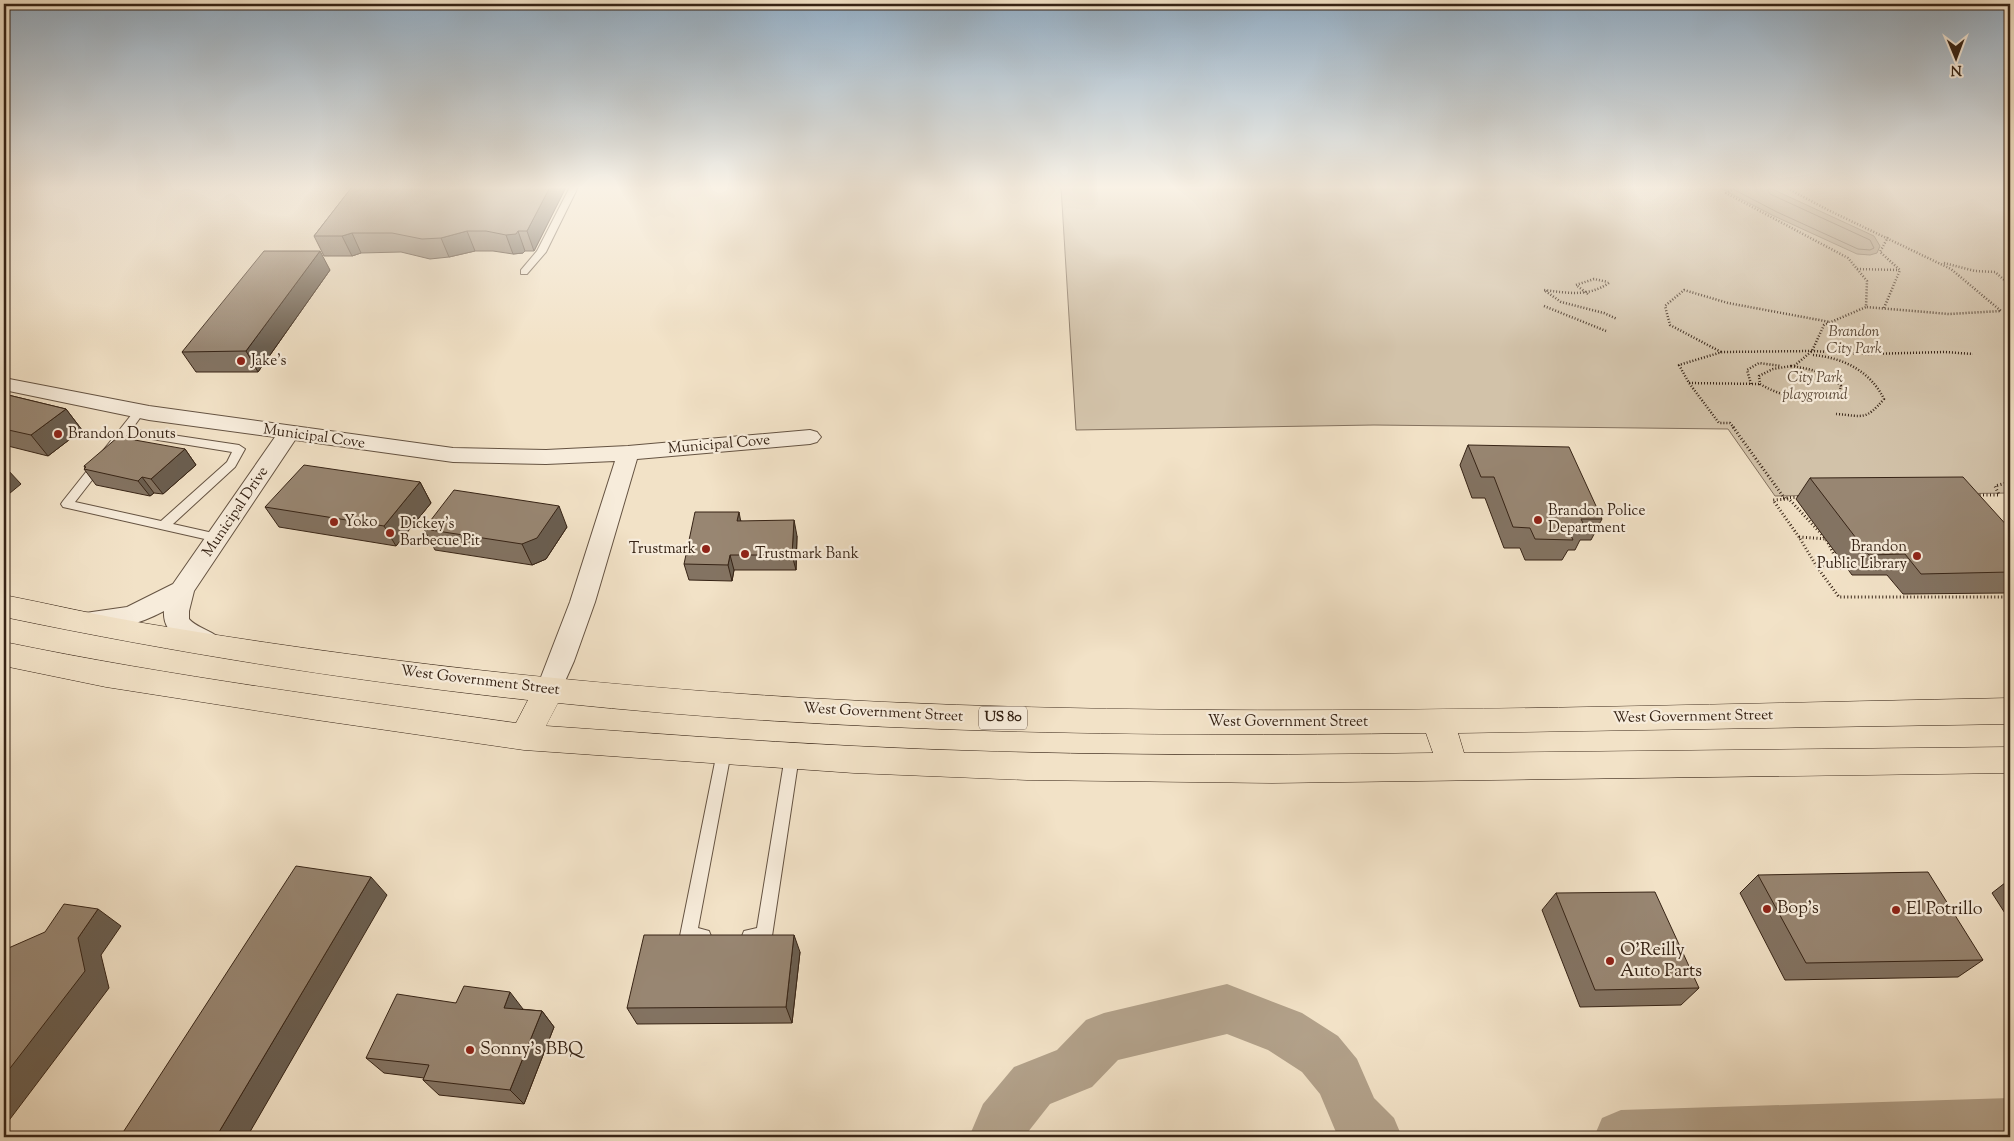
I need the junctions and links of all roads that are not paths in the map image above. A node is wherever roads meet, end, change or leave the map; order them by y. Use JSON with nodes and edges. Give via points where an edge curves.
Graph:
{"nodes":[{"id":1,"x":547,"y":240,"type":"edge"},
{"id":2,"x":524,"y":272,"type":"dead end"},
{"id":3,"x":4,"y":384,"type":"edge"},
{"id":4,"x":140,"y":411,"type":"junction"},
{"id":5,"x":125,"y":431,"type":"junction"},
{"id":6,"x":288,"y":434,"type":"junction"},
{"id":7,"x":810,"y":437,"type":"dead end"},
{"id":8,"x":628,"y":453,"type":"junction"},
{"id":9,"x":164,"y":525,"type":"junction"},
{"id":10,"x":218,"y":538,"type":"junction"},
{"id":11,"x":182,"y":590,"type":"junction"},
{"id":12,"x":4,"y":606,"type":"edge"},
{"id":13,"x":81,"y":622,"type":"junction"},
{"id":14,"x":213,"y":645,"type":"junction"},
{"id":15,"x":4,"y":654,"type":"edge"},
{"id":16,"x":549,"y":690,"type":"junction"},
{"id":17,"x":2010,"y":711,"type":"edge"},
{"id":18,"x":1438,"y":721,"type":"junction"},
{"id":19,"x":524,"y":737,"type":"junction"},
{"id":20,"x":724,"y":752,"type":"junction"},
{"id":21,"x":792,"y":756,"type":"junction"},
{"id":22,"x":2010,"y":760,"type":"edge"},
{"id":23,"x":1453,"y":767,"type":"junction"},
{"id":24,"x":716,"y":936,"type":"edge"},
{"id":25,"x":736,"y":936,"type":"edge"}],
"edges":[{"from":1,"to":2,"type":"lane"},
{"from":3,"to":4,"type":"street","name":"Municipal Cove"},
{"from":4,"to":5,"type":"lane"},
{"from":4,"to":6,"type":"street","name":"Municipal Cove"},
{"from":5,"to":9,"type":"lane","via":[[66,504]]},
{"from":5,"to":9,"type":"lane","via":[[238,449],[231,464]]},
{"from":6,"to":8,"type":"street","name":"Municipal Cove","via":[[453,455],[537,457]]},
{"from":6,"to":10,"type":"street","name":"Municipal Drive"},
{"from":7,"to":8,"type":"street","name":"Municipal Cove"},
{"from":8,"to":16,"type":"street","via":[[588,592]]},
{"from":9,"to":10,"type":"lane"},
{"from":10,"to":11,"type":"street","name":"Municipal Drive"},
{"from":11,"to":13,"type":"street","name":"Municipal Drive","via":[[130,616]]},
{"from":11,"to":14,"type":"street","name":"Municipal Drive","via":[[176,617],[178,623],[184,630]]},
{"from":12,"to":13,"type":"main road","name":"West Government Street","number":"US 80"},
{"from":13,"to":14,"type":"main road","name":"West Government Street","number":"US 80"},
{"from":14,"to":16,"type":"main road","name":"West Government Street","number":"US 80"},
{"from":15,"to":19,"type":"main road","via":[[106,675]]},
{"from":16,"to":18,"type":"main road","name":"West Government Street","number":"US 80","via":[[892,715],[1195,723]]},
{"from":16,"to":19,"type":"main road"},
{"from":17,"to":18,"type":"main road","name":"West Government Street","number":"US 80"},
{"from":18,"to":23,"type":"main road"},
{"from":19,"to":20,"type":"main road"},
{"from":20,"to":21,"type":"main road"},
{"from":20,"to":24,"type":"lane","via":[[688,936]]},
{"from":21,"to":23,"type":"main road","via":[[1027,766]]},
{"from":21,"to":25,"type":"lane","via":[[764,936]]},
{"from":22,"to":23,"type":"main road"}]}
